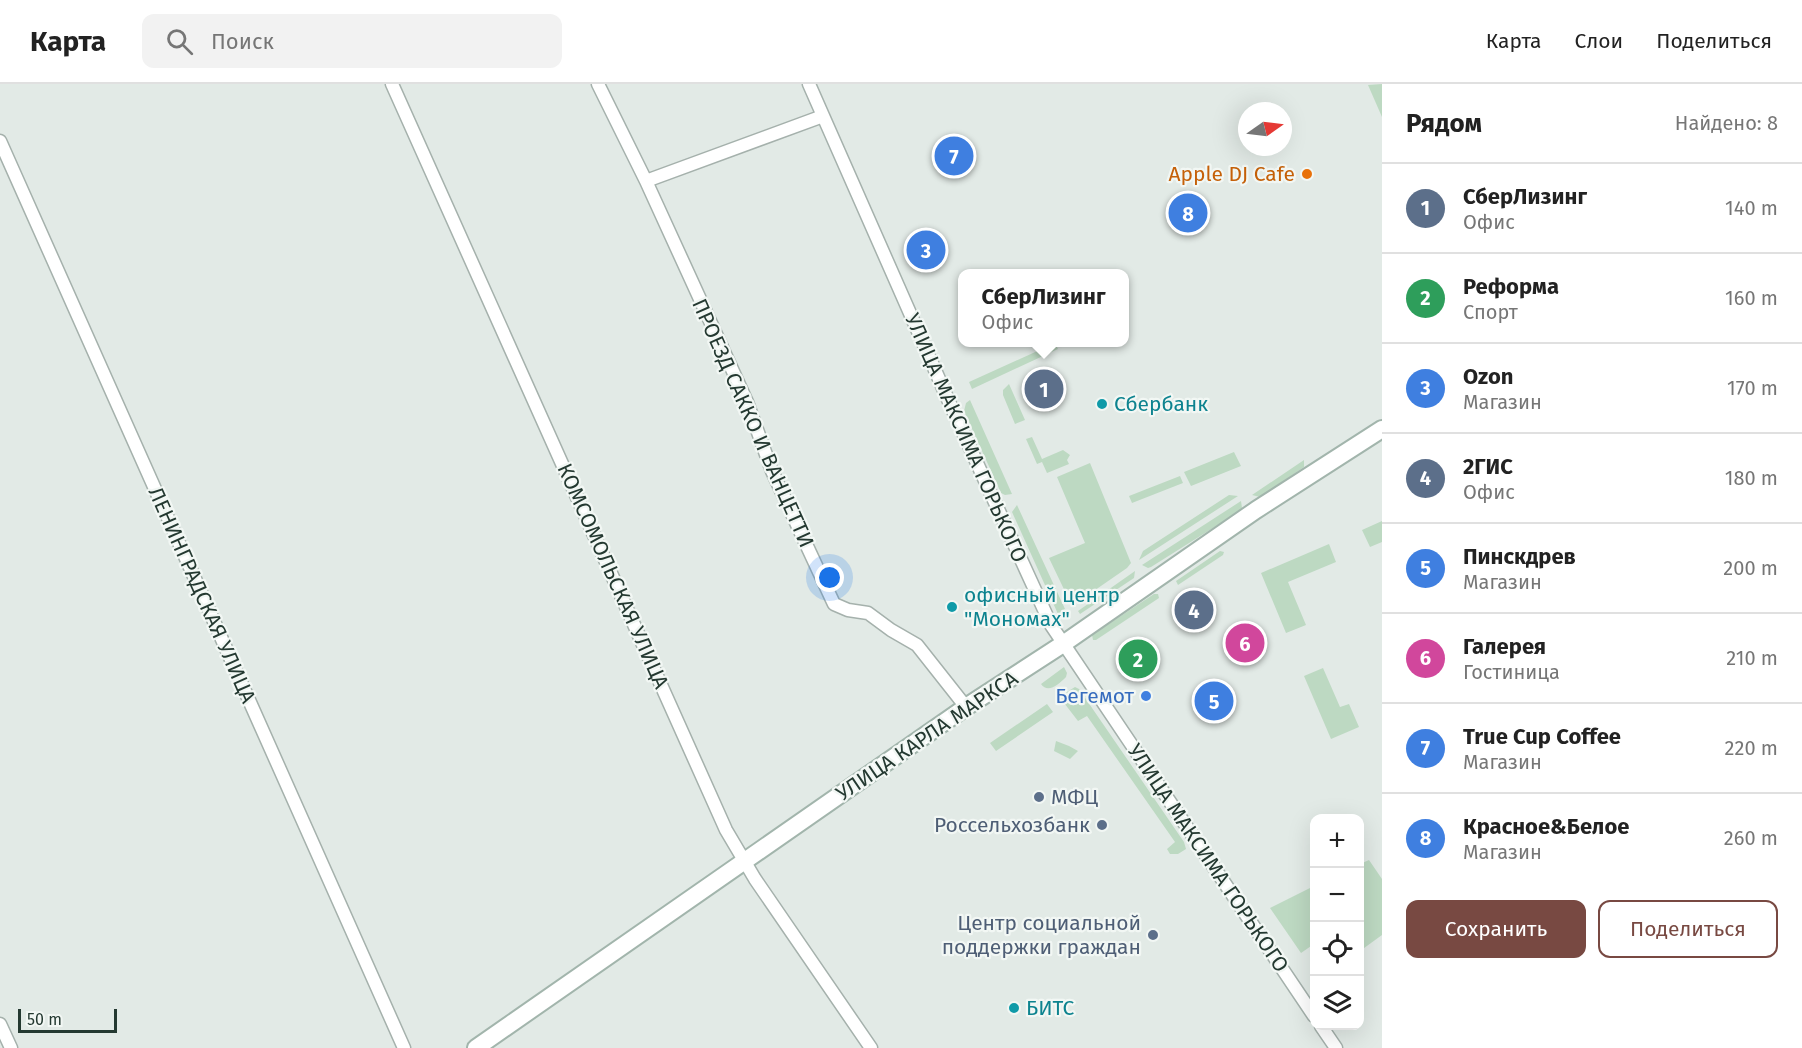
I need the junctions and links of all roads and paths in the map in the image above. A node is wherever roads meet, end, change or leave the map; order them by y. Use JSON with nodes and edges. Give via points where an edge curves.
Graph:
{"nodes":[{"id":1,"x":392,"y":84,"type":"edge"},
{"id":2,"x":598,"y":84,"type":"edge"},
{"id":3,"x":809,"y":84,"type":"edge"},
{"id":4,"x":823,"y":116,"type":"junction"},
{"id":5,"x":0,"y":141,"type":"edge"},
{"id":6,"x":646,"y":181,"type":"junction"},
{"id":7,"x":1382,"y":429,"type":"edge"},
{"id":8,"x":1064,"y":644,"type":"junction"},
{"id":9,"x":966,"y":708,"type":"junction"},
{"id":10,"x":745,"y":861,"type":"junction"},
{"id":11,"x":1310,"y":1010,"type":"edge"},
{"id":12,"x":0,"y":1024,"type":"edge"},
{"id":13,"x":1324,"y":1030,"type":"edge"},
{"id":14,"x":11,"y":1048,"type":"edge"},
{"id":15,"x":404,"y":1048,"type":"edge"},
{"id":16,"x":476,"y":1048,"type":"edge"},
{"id":17,"x":871,"y":1048,"type":"edge"},
{"id":18,"x":1336,"y":1048,"type":"edge"}],
"edges":[{"from":1,"to":10,"type":"street","name":"КОМСОМОЛЬСКАЯ УЛИЦА","via":[[726,830]]},
{"from":2,"to":6,"type":"street","name":"ПРОЕЗД САККО И ВАНЦЕТТИ"},
{"from":3,"to":4,"type":"street","name":"УЛИЦА МАКСИМА ГОРЬКОГО"},
{"from":4,"to":6,"type":"street"},
{"from":4,"to":8,"type":"street","name":"УЛИЦА МАКСИМА ГОРЬКОГО","via":[[997,508],[1051,625]]},
{"from":5,"to":15,"type":"street","name":"ЛЕНИНГРАДСКАЯ УЛИЦА"},
{"from":6,"to":9,"type":"street","name":"ПРОЕЗД САККО И ВАНЦЕТТИ","via":[[834,604],[868,613],[917,645]]},
{"from":7,"to":8,"type":"main road","name":"УЛИЦА КАРЛА МАРКСА","via":[[1256,510]]},
{"from":8,"to":9,"type":"main road","name":"УЛИЦА КАРЛА МАРКСА"},
{"from":8,"to":11,"type":"street","name":"УЛИЦА МАКСИМА ГОРЬКОГО"},
{"from":9,"to":10,"type":"main road","name":"УЛИЦА КАРЛА МАРКСА"},
{"from":10,"to":16,"type":"main road","name":"УЛИЦА КАРЛА МАРКСА"},
{"from":10,"to":17,"type":"street","name":"КОМСОМОЛЬСКАЯ УЛИЦА"},
{"from":12,"to":14,"type":"street"},
{"from":13,"to":18,"type":"street"}]}
